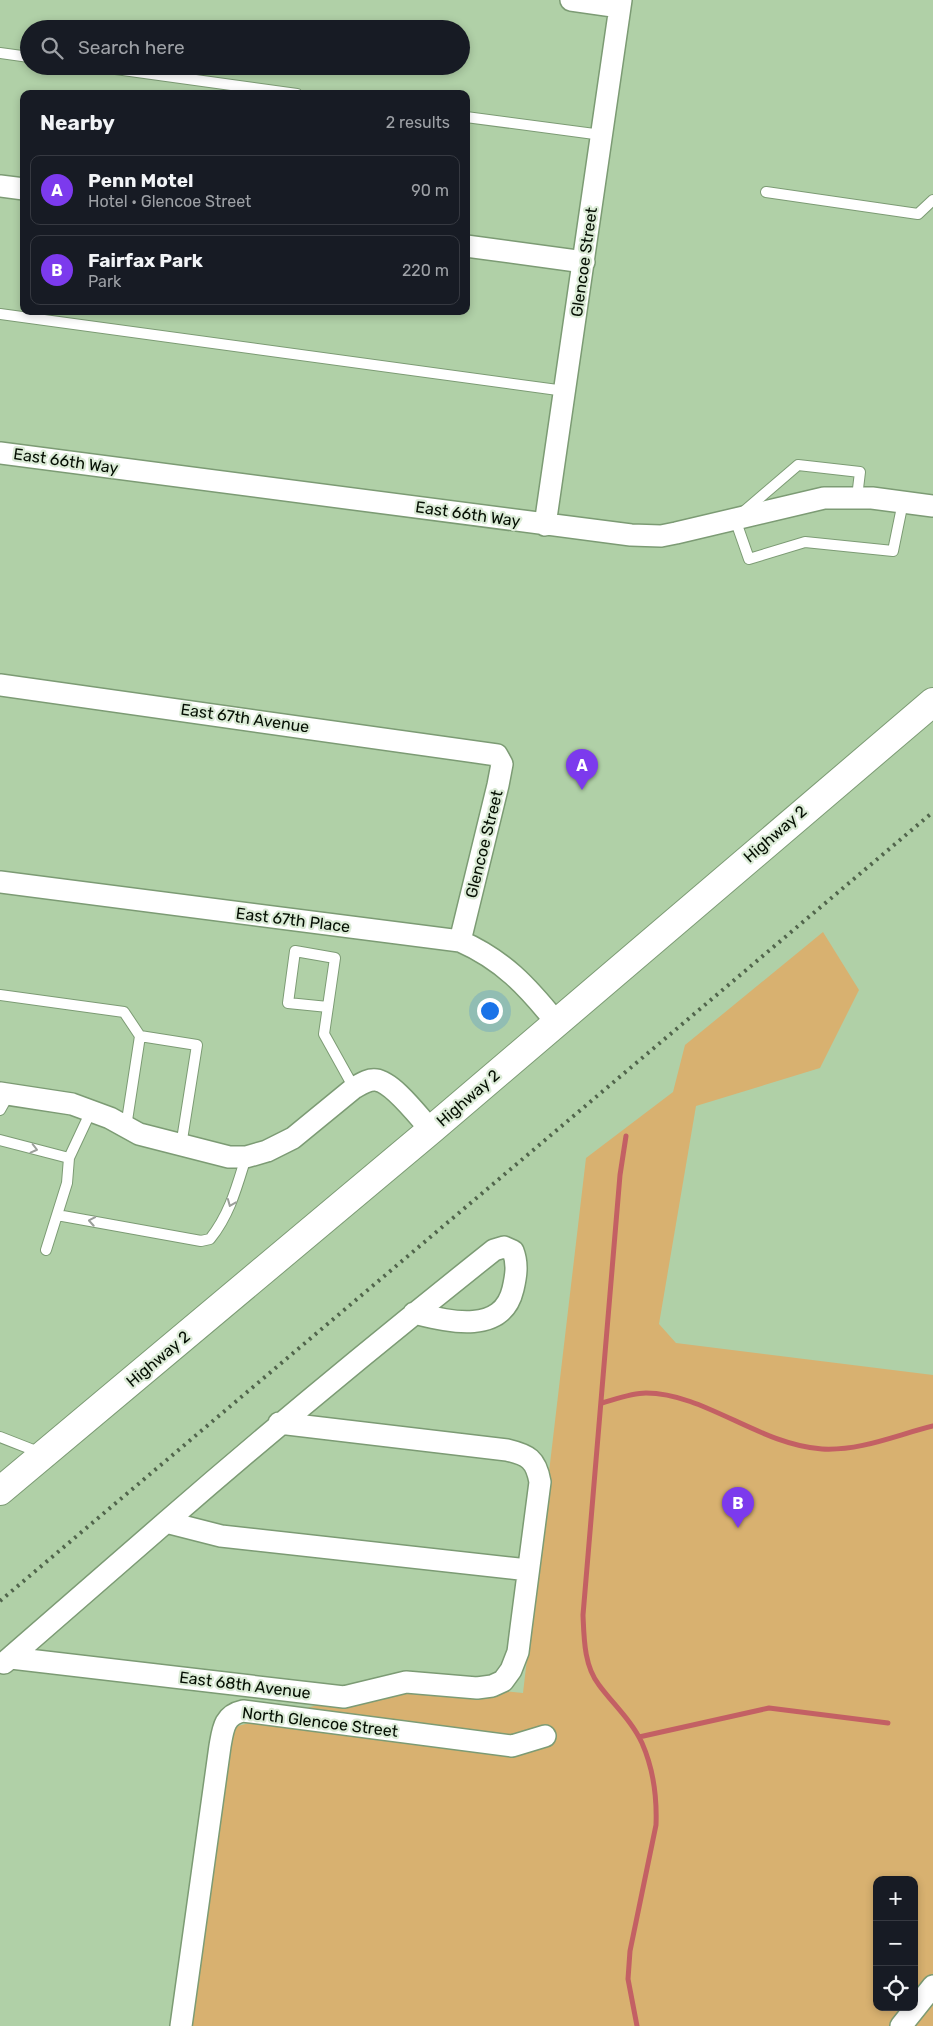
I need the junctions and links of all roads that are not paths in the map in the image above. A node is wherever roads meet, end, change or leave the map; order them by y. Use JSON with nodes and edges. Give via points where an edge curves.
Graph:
{"nodes":[{"id":1,"x":571,"y":0,"type":"edge"},
{"id":2,"x":621,"y":3,"type":"edge"},
{"id":3,"x":0,"y":54,"type":"edge"},
{"id":4,"x":20,"y":56,"type":"edge"},
{"id":5,"x":160,"y":75,"type":"edge"},
{"id":6,"x":269,"y":90,"type":"edge"},
{"id":7,"x":470,"y":118,"type":"edge"},
{"id":8,"x":602,"y":135,"type":"junction"},
{"id":9,"x":0,"y":186,"type":"edge"},
{"id":10,"x":20,"y":188,"type":"edge"},
{"id":11,"x":766,"y":192,"type":"dead end"},
{"id":12,"x":933,"y":200,"type":"edge"},
{"id":13,"x":470,"y":247,"type":"edge"},
{"id":14,"x":584,"y":262,"type":"junction"},
{"id":15,"x":0,"y":314,"type":"edge"},
{"id":16,"x":565,"y":392,"type":"junction"},
{"id":17,"x":0,"y":453,"type":"edge"},
{"id":18,"x":857,"y":497,"type":"junction"},
{"id":19,"x":903,"y":502,"type":"junction"},
{"id":20,"x":933,"y":506,"type":"edge"},
{"id":21,"x":735,"y":519,"type":"junction"},
{"id":22,"x":545,"y":524,"type":"junction"},
{"id":23,"x":0,"y":685,"type":"edge"},
{"id":24,"x":933,"y":702,"type":"edge"},
{"id":25,"x":490,"y":752,"type":"joint"},
{"id":26,"x":0,"y":882,"type":"edge"},
{"id":27,"x":460,"y":941,"type":"junction"},
{"id":28,"x":0,"y":995,"type":"edge"},
{"id":29,"x":328,"y":1007,"type":"junction"},
{"id":30,"x":556,"y":1022,"type":"junction"},
{"id":31,"x":140,"y":1036,"type":"junction"},
{"id":32,"x":354,"y":1088,"type":"junction"},
{"id":33,"x":3,"y":1099,"type":"edge"},
{"id":34,"x":90,"y":1111,"type":"junction"},
{"id":35,"x":126,"y":1127,"type":"junction"},
{"id":36,"x":431,"y":1130,"type":"junction"},
{"id":37,"x":0,"y":1140,"type":"edge"},
{"id":38,"x":181,"y":1146,"type":"junction"},
{"id":39,"x":246,"y":1157,"type":"junction"},
{"id":40,"x":69,"y":1158,"type":"junction"},
{"id":41,"x":57,"y":1215,"type":"junction"},
{"id":42,"x":46,"y":1250,"type":"dead end"},
{"id":43,"x":414,"y":1313,"type":"junction"},
{"id":44,"x":279,"y":1423,"type":"junction"},
{"id":45,"x":0,"y":1437,"type":"edge"},
{"id":46,"x":44,"y":1454,"type":"junction"},
{"id":47,"x":0,"y":1491,"type":"edge"},
{"id":48,"x":166,"y":1522,"type":"junction"},
{"id":49,"x":528,"y":1570,"type":"junction"},
{"id":50,"x":5,"y":1662,"type":"edge"},
{"id":51,"x":545,"y":1736,"type":"dead end"},
{"id":52,"x":933,"y":1986,"type":"edge"},
{"id":53,"x":181,"y":2026,"type":"edge"},
{"id":54,"x":901,"y":2026,"type":"edge"}],
"edges":[{"from":1,"to":2,"type":"street"},
{"from":2,"to":8,"type":"street","name":"Glencoe Street"},
{"from":3,"to":4,"type":"lane"},
{"from":5,"to":6,"type":"lane"},
{"from":7,"to":8,"type":"lane"},
{"from":8,"to":14,"type":"street","name":"Glencoe Street"},
{"from":9,"to":10,"type":"street"},
{"from":11,"to":12,"type":"lane","via":[[918,214]]},
{"from":13,"to":14,"type":"street"},
{"from":14,"to":16,"type":"street","name":"Glencoe Street"},
{"from":15,"to":16,"type":"lane"},
{"from":16,"to":22,"type":"street","name":"Glencoe Street"},
{"from":17,"to":22,"type":"street","name":"East 66th Way"},
{"from":18,"to":19,"type":"street","name":"East 66th Way"},
{"from":18,"to":21,"type":"street","name":"East 66th Way","via":[[824,498]]},
{"from":18,"to":21,"type":"lane","via":[[860,472],[798,464]]},
{"from":19,"to":20,"type":"street","name":"East 66th Way"},
{"from":19,"to":21,"type":"lane","via":[[893,551],[805,542],[749,559]]},
{"from":21,"to":22,"type":"street","name":"East 66th Way","via":[[661,536]]},
{"from":23,"to":25,"type":"street","name":"East 67th Avenue"},
{"from":24,"to":30,"type":"main road","name":"Highway 2"},
{"from":25,"to":27,"type":"street","name":"Glencoe Street","via":[[500,758],[500,778]]},
{"from":26,"to":27,"type":"street","name":"East 67th Place"},
{"from":27,"to":30,"type":"street","name":"East 67th Place","via":[[506,967]]},
{"from":28,"to":31,"type":"lane","via":[[124,1012]]},
{"from":29,"to":29,"type":"lane","via":[[335,958],[295,951],[288,1003]]},
{"from":29,"to":32,"type":"lane","via":[[324,1034]]},
{"from":30,"to":36,"type":"main road","name":"Highway 2"},
{"from":31,"to":35,"type":"lane"},
{"from":31,"to":38,"type":"lane","via":[[197,1045]]},
{"from":32,"to":36,"type":"street","via":[[375,1080],[387,1083]]},
{"from":32,"to":39,"type":"street","via":[[292,1138]]},
{"from":33,"to":34,"type":"street","via":[[72,1104]]},
{"from":34,"to":35,"type":"street"},
{"from":34,"to":40,"type":"lane"},
{"from":35,"to":38,"type":"street"},
{"from":36,"to":46,"type":"main road","name":"Highway 2"},
{"from":37,"to":40,"type":"lane","one_way":true},
{"from":38,"to":39,"type":"street","via":[[229,1157]]},
{"from":39,"to":41,"type":"lane","one_way":true,"via":[[222,1224],[210,1239],[201,1241]]},
{"from":40,"to":41,"type":"lane","via":[[67,1183]]},
{"from":41,"to":42,"type":"lane"},
{"from":43,"to":43,"type":"street","via":[[494,1250],[504,1247],[512,1251],[516,1261],[512,1296],[493,1316],[466,1323]]},
{"from":43,"to":44,"type":"street"},
{"from":44,"to":48,"type":"street"},
{"from":44,"to":49,"type":"street","name":"East 68th Avenue","via":[[526,1455],[534,1463],[540,1482]]},
{"from":45,"to":46,"type":"lane"},
{"from":46,"to":47,"type":"main road","name":"Highway 2"},
{"from":48,"to":49,"type":"street","via":[[221,1536]]},
{"from":48,"to":50,"type":"street"},
{"from":49,"to":50,"type":"street","name":"East 68th Avenue","via":[[518,1652],[503,1681],[492,1686],[478,1688],[406,1682],[344,1696]]},
{"from":51,"to":53,"type":"street","name":"North Glencoe Street","via":[[512,1746],[252,1712],[233,1713],[226,1719],[220,1746]]},
{"from":52,"to":54,"type":"street"}]}
